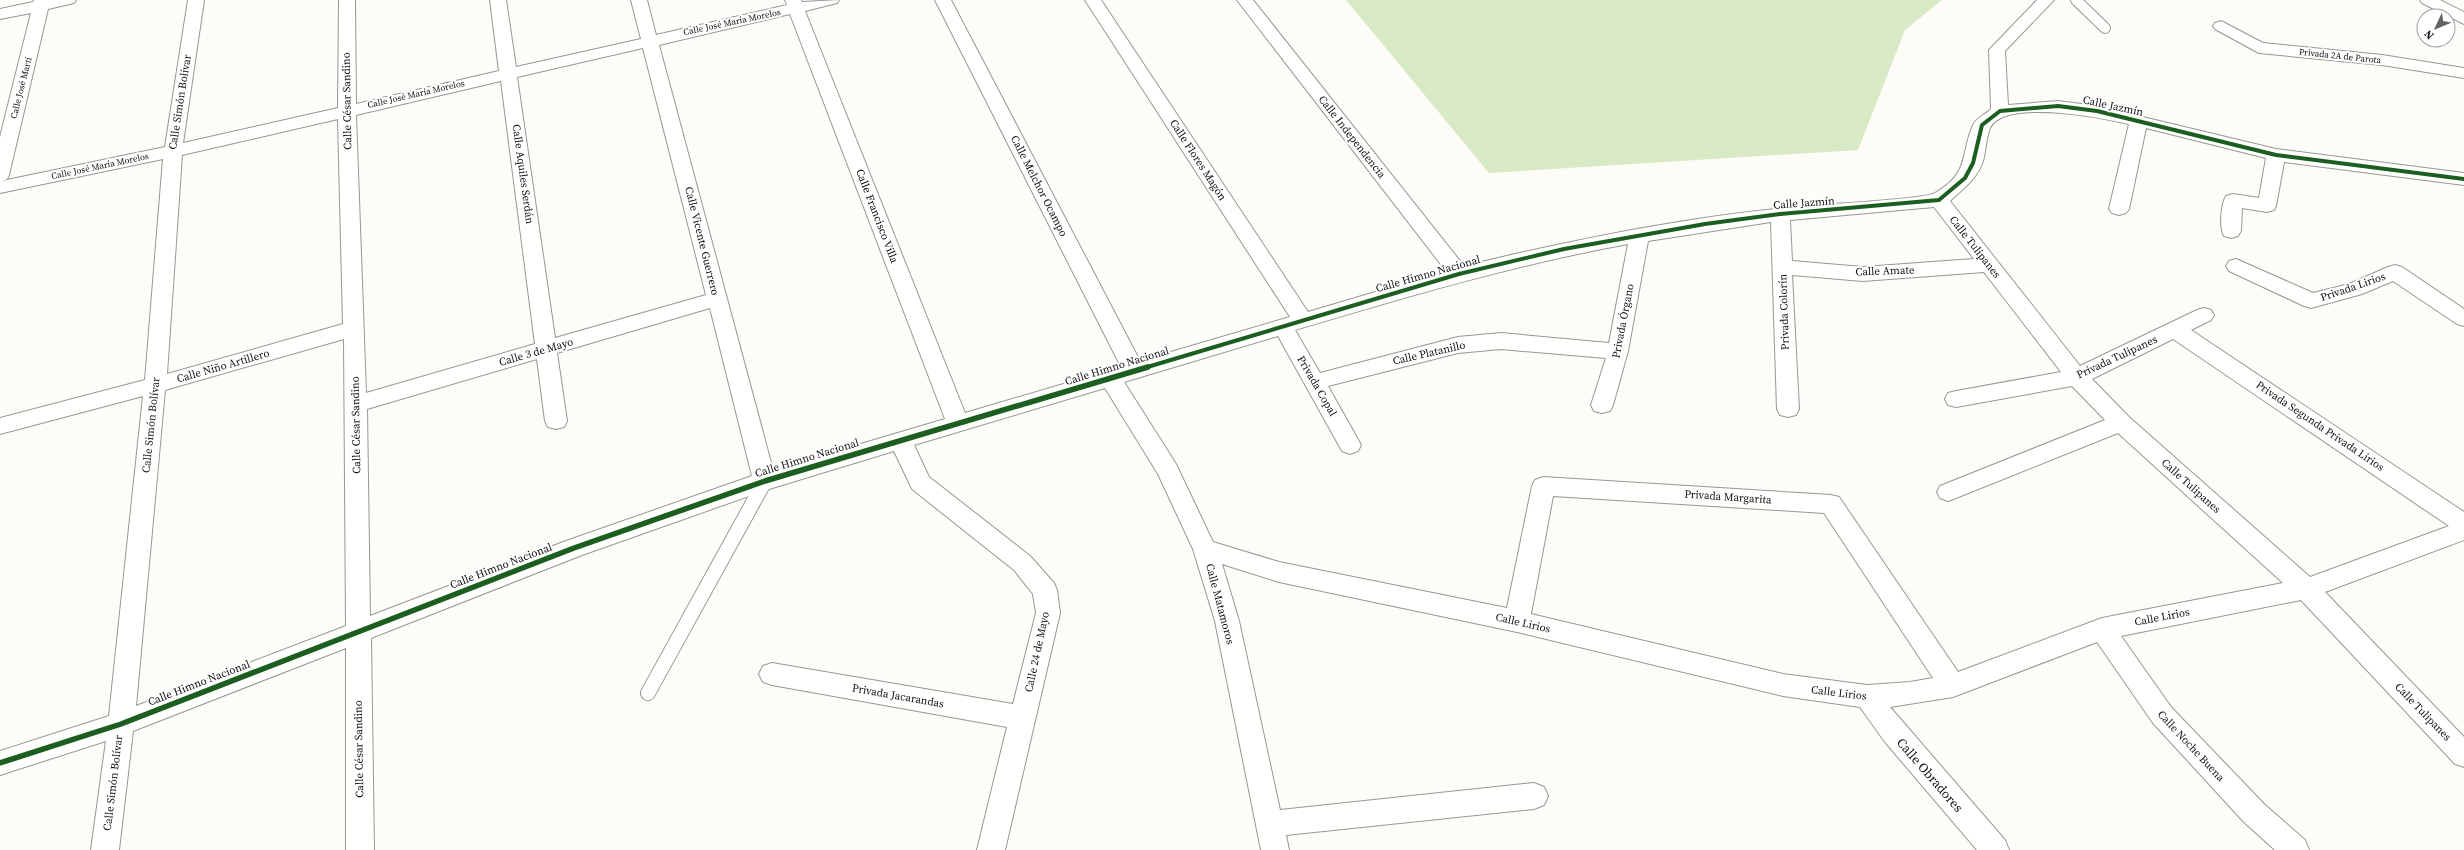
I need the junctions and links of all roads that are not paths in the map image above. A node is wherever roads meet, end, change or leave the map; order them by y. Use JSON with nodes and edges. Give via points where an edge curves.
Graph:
{"nodes":[{"id":1,"x":68,"y":0,"type":"edge"},
{"id":2,"x":196,"y":0,"type":"edge"},
{"id":3,"x":347,"y":0,"type":"edge"},
{"id":4,"x":498,"y":0,"type":"edge"},
{"id":5,"x":639,"y":0,"type":"edge"},
{"id":6,"x":831,"y":0,"type":"edge"},
{"id":7,"x":943,"y":0,"type":"edge"},
{"id":8,"x":1093,"y":0,"type":"edge"},
{"id":9,"x":1245,"y":0,"type":"edge"},
{"id":10,"x":2046,"y":0,"type":"edge"},
{"id":11,"x":2076,"y":0,"type":"edge"},
{"id":12,"x":2428,"y":0,"type":"edge"},
{"id":13,"x":42,"y":3,"type":"edge"},
{"id":14,"x":795,"y":4,"type":"edge"},
{"id":15,"x":0,"y":14,"type":"edge"},
{"id":16,"x":2464,"y":18,"type":"edge"},
{"id":17,"x":2221,"y":26,"type":"dead end"},
{"id":18,"x":2105,"y":28,"type":"dead end"},
{"id":19,"x":651,"y":40,"type":"junction"},
{"id":20,"x":509,"y":72,"type":"junction"},
{"id":21,"x":2464,"y":73,"type":"edge"},
{"id":22,"x":347,"y":110,"type":"junction"},
{"id":23,"x":2000,"y":111,"type":"junction"},
{"id":24,"x":2138,"y":122,"type":"junction"},
{"id":25,"x":173,"y":151,"type":"junction"},
{"id":26,"x":2276,"y":155,"type":"junction"},
{"id":27,"x":0,"y":175,"type":"edge"},
{"id":28,"x":2464,"y":179,"type":"edge"},
{"id":29,"x":0,"y":187,"type":"edge"},
{"id":30,"x":1939,"y":200,"type":"junction"},
{"id":31,"x":2119,"y":209,"type":"dead end"},
{"id":32,"x":1780,"y":214,"type":"junction"},
{"id":33,"x":2231,"y":231,"type":"dead end"},
{"id":34,"x":1639,"y":235,"type":"junction"},
{"id":35,"x":1989,"y":265,"type":"junction"},
{"id":36,"x":2236,"y":266,"type":"dead end"},
{"id":37,"x":1782,"y":268,"type":"junction"},
{"id":38,"x":1459,"y":274,"type":"junction"},
{"id":39,"x":716,"y":299,"type":"junction"},
{"id":40,"x":2204,"y":315,"type":"dead end"},
{"id":41,"x":2464,"y":319,"type":"edge"},
{"id":42,"x":1293,"y":324,"type":"junction"},
{"id":43,"x":353,"y":329,"type":"junction"},
{"id":44,"x":2174,"y":330,"type":"junction"},
{"id":45,"x":546,"y":349,"type":"junction"},
{"id":46,"x":1618,"y":351,"type":"junction"},
{"id":47,"x":1134,"y":371,"type":"junction"},
{"id":48,"x":2077,"y":377,"type":"junction"},
{"id":49,"x":1110,"y":378,"type":"junction"},
{"id":50,"x":1314,"y":382,"type":"junction"},
{"id":51,"x":155,"y":385,"type":"junction"},
{"id":52,"x":1956,"y":399,"type":"dead end"},
{"id":53,"x":356,"y":404,"type":"junction"},
{"id":54,"x":1602,"y":405,"type":"dead end"},
{"id":55,"x":1788,"y":409,"type":"dead end"},
{"id":56,"x":556,"y":421,"type":"dead end"},
{"id":57,"x":2121,"y":423,"type":"junction"},
{"id":58,"x":958,"y":424,"type":"junction"},
{"id":59,"x":0,"y":426,"type":"edge"},
{"id":60,"x":900,"y":441,"type":"junction"},
{"id":61,"x":1350,"y":445,"type":"dead end"},
{"id":62,"x":765,"y":481,"type":"junction"},
{"id":63,"x":1948,"y":492,"type":"dead end"},
{"id":64,"x":2464,"y":524,"type":"edge"},
{"id":65,"x":2464,"y":530,"type":"edge"},
{"id":66,"x":1205,"y":549,"type":"junction"},
{"id":67,"x":2306,"y":589,"type":"junction"},
{"id":68,"x":1517,"y":621,"type":"junction"},
{"id":69,"x":2102,"y":629,"type":"junction"},
{"id":70,"x":358,"y":633,"type":"junction"},
{"id":71,"x":772,"y":674,"type":"dead end"},
{"id":72,"x":1953,"y":686,"type":"junction"},
{"id":73,"x":648,"y":693,"type":"dead end"},
{"id":74,"x":1867,"y":697,"type":"junction"},
{"id":75,"x":1023,"y":718,"type":"junction"},
{"id":76,"x":121,"y":724,"type":"junction"},
{"id":77,"x":2464,"y":755,"type":"edge"},
{"id":78,"x":0,"y":763,"type":"edge"},
{"id":79,"x":1534,"y":796,"type":"dead end"},
{"id":80,"x":1270,"y":824,"type":"junction"},
{"id":81,"x":105,"y":850,"type":"edge"},
{"id":82,"x":360,"y":850,"type":"edge"},
{"id":83,"x":991,"y":850,"type":"edge"},
{"id":84,"x":1275,"y":850,"type":"edge"},
{"id":85,"x":1995,"y":850,"type":"edge"},
{"id":86,"x":2295,"y":850,"type":"edge"}],
"edges":[{"from":1,"to":13,"type":"street"},
{"from":2,"to":25,"type":"street","name":"Calle Simón Bolívar"},
{"from":3,"to":22,"type":"street","name":"Calle César Sandino"},
{"from":4,"to":20,"type":"street","name":"Calle Aquiles Serdán"},
{"from":5,"to":19,"type":"street","name":"Calle Vicente Guerrero"},
{"from":6,"to":14,"type":"street","name":"Calle José María Morelos"},
{"from":7,"to":47,"type":"street","name":"Calle Melchor Ocampo"},
{"from":8,"to":42,"type":"street","name":"Calle Flores Magón"},
{"from":9,"to":38,"type":"street","name":"Calle Independencia"},
{"from":10,"to":23,"type":"street","via":[[1997,50]]},
{"from":11,"to":18,"type":"lane"},
{"from":12,"to":16,"type":"street"},
{"from":13,"to":15,"type":"street"},
{"from":13,"to":27,"type":"street","name":"Calle José Martí"},
{"from":14,"to":19,"type":"street","name":"Calle José María Morelos"},
{"from":14,"to":58,"type":"street","name":"Calle Francisco Villa"},
{"from":17,"to":21,"type":"street","name":"Privada 2A de Parota","via":[[2259,48],[2382,60]]},
{"from":19,"to":20,"type":"street","name":"Calle José María Morelos"},
{"from":19,"to":39,"type":"street","name":"Calle Vicente Guerrero"},
{"from":20,"to":22,"type":"street","name":"Calle José María Morelos"},
{"from":20,"to":45,"type":"street","name":"Calle Aquiles Serdán"},
{"from":22,"to":25,"type":"street","name":"Calle José María Morelos"},
{"from":22,"to":43,"type":"street","name":"Calle César Sandino"},
{"from":23,"to":24,"type":"street","name":"Calle Jazmín","via":[[2058,106],[2097,111]]},
{"from":23,"to":30,"type":"street","via":[[1982,125],[1973,163],[1965,178]]},
{"from":24,"to":26,"type":"street","name":"Calle Jazmín"},
{"from":24,"to":31,"type":"street"},
{"from":25,"to":29,"type":"street","name":"Calle José María Morelos"},
{"from":25,"to":51,"type":"street","name":"Calle Simón Bolívar"},
{"from":26,"to":28,"type":"street","name":"Calle Jazmín"},
{"from":26,"to":33,"type":"street","via":[[2267,206],[2233,200]]},
{"from":30,"to":32,"type":"street","name":"Calle Jazmín"},
{"from":30,"to":35,"type":"street","name":"Calle Tulipanes"},
{"from":32,"to":34,"type":"street","name":"Calle Jazmín"},
{"from":32,"to":37,"type":"street","name":"Privada Colorín"},
{"from":34,"to":38,"type":"street","name":"Calle Himno Nacional","via":[[1564,249]]},
{"from":34,"to":46,"type":"street","name":"Privada Órgano"},
{"from":35,"to":37,"type":"street","name":"Calle Amate","via":[[1863,274]]},
{"from":35,"to":48,"type":"street","name":"Calle Tulipanes"},
{"from":36,"to":41,"type":"street","name":"Privada Lirios","via":[[2311,301],[2355,289],[2395,272]]},
{"from":37,"to":55,"type":"street","name":"Privada Colorín"},
{"from":38,"to":42,"type":"street","name":"Calle Himno Nacional"},
{"from":39,"to":45,"type":"street","name":"Calle 3 de Mayo"},
{"from":39,"to":62,"type":"street","name":"Calle Vicente Guerrero"},
{"from":40,"to":44,"type":"street","name":"Privada Tulipanes"},
{"from":42,"to":47,"type":"street","name":"Calle Himno Nacional"},
{"from":42,"to":50,"type":"street","name":"Privada Copal"},
{"from":43,"to":51,"type":"street","name":"Calle Niño Artillero"},
{"from":43,"to":53,"type":"street","name":"Calle César Sandino"},
{"from":44,"to":48,"type":"street","name":"Privada Tulipanes"},
{"from":44,"to":64,"type":"street","name":"Privada Segunda Privada Lirios","via":[[2378,464]]},
{"from":45,"to":53,"type":"street","name":"Calle 3 de Mayo"},
{"from":45,"to":56,"type":"street","name":"Calle Aquiles Serdán"},
{"from":46,"to":50,"type":"street","name":"Calle Platanillo","via":[[1501,341],[1458,345]]},
{"from":46,"to":54,"type":"street","name":"Privada Órgano"},
{"from":47,"to":49,"type":"street","name":"Calle Himno Nacional"},
{"from":48,"to":52,"type":"street","name":"Privada Tulipanes"},
{"from":48,"to":57,"type":"street","name":"Calle Tulipanes"},
{"from":49,"to":58,"type":"street","name":"Calle Himno Nacional"},
{"from":49,"to":66,"type":"street","name":"Calle Matamoros","via":[[1168,470]]},
{"from":50,"to":61,"type":"street","name":"Privada Copal"},
{"from":51,"to":59,"type":"street","name":"Calle Niño Artillero"},
{"from":51,"to":76,"type":"street","name":"Calle Simón Bolívar"},
{"from":53,"to":70,"type":"street","name":"Calle César Sandino"},
{"from":57,"to":63,"type":"street"},
{"from":57,"to":67,"type":"street","name":"Calle Tulipanes"},
{"from":58,"to":60,"type":"street","name":"Calle Himno Nacional"},
{"from":60,"to":62,"type":"street","name":"Calle Himno Nacional"},
{"from":60,"to":75,"type":"street","name":"Calle 24 de Mayo","via":[[920,483],[1022,563],[1045,590],[1048,612]]},
{"from":62,"to":70,"type":"street","name":"Calle Himno Nacional","via":[[574,548]]},
{"from":62,"to":73,"type":"lane"},
{"from":65,"to":67,"type":"street","name":"Calle Lirios"},
{"from":66,"to":68,"type":"street","name":"Calle Lirios","via":[[1279,572]]},
{"from":66,"to":80,"type":"street","name":"Calle Matamoros","via":[[1227,621]]},
{"from":67,"to":69,"type":"street","name":"Calle Lirios"},
{"from":67,"to":77,"type":"street","name":"Calle Tulipanes"},
{"from":68,"to":72,"type":"street","name":"Privada Margarita","via":[[1543,486],[1831,504]]},
{"from":68,"to":74,"type":"street","name":"Calle Lirios","via":[[1782,685]]},
{"from":69,"to":72,"type":"street","name":"Calle Lirios"},
{"from":69,"to":86,"type":"street","name":"Calle Noche Buena","via":[[2162,715],[2254,813]]},
{"from":70,"to":76,"type":"street","name":"Calle Himno Nacional"},
{"from":70,"to":82,"type":"street","name":"Calle César Sandino"},
{"from":71,"to":75,"type":"street","name":"Privada Jacarandas"},
{"from":72,"to":74,"type":"street","name":"Calle Lirios","via":[[1910,694]]},
{"from":74,"to":85,"type":"street","name":"Calle Obradores","via":[[1894,734]]},
{"from":75,"to":83,"type":"street","name":"Calle 24 de Mayo"},
{"from":76,"to":78,"type":"street","name":"Calle Himno Nacional"},
{"from":76,"to":81,"type":"street","name":"Calle Simón Bolívar"},
{"from":79,"to":80,"type":"street"},
{"from":80,"to":84,"type":"street","name":"Calle Matamoros"}]}
